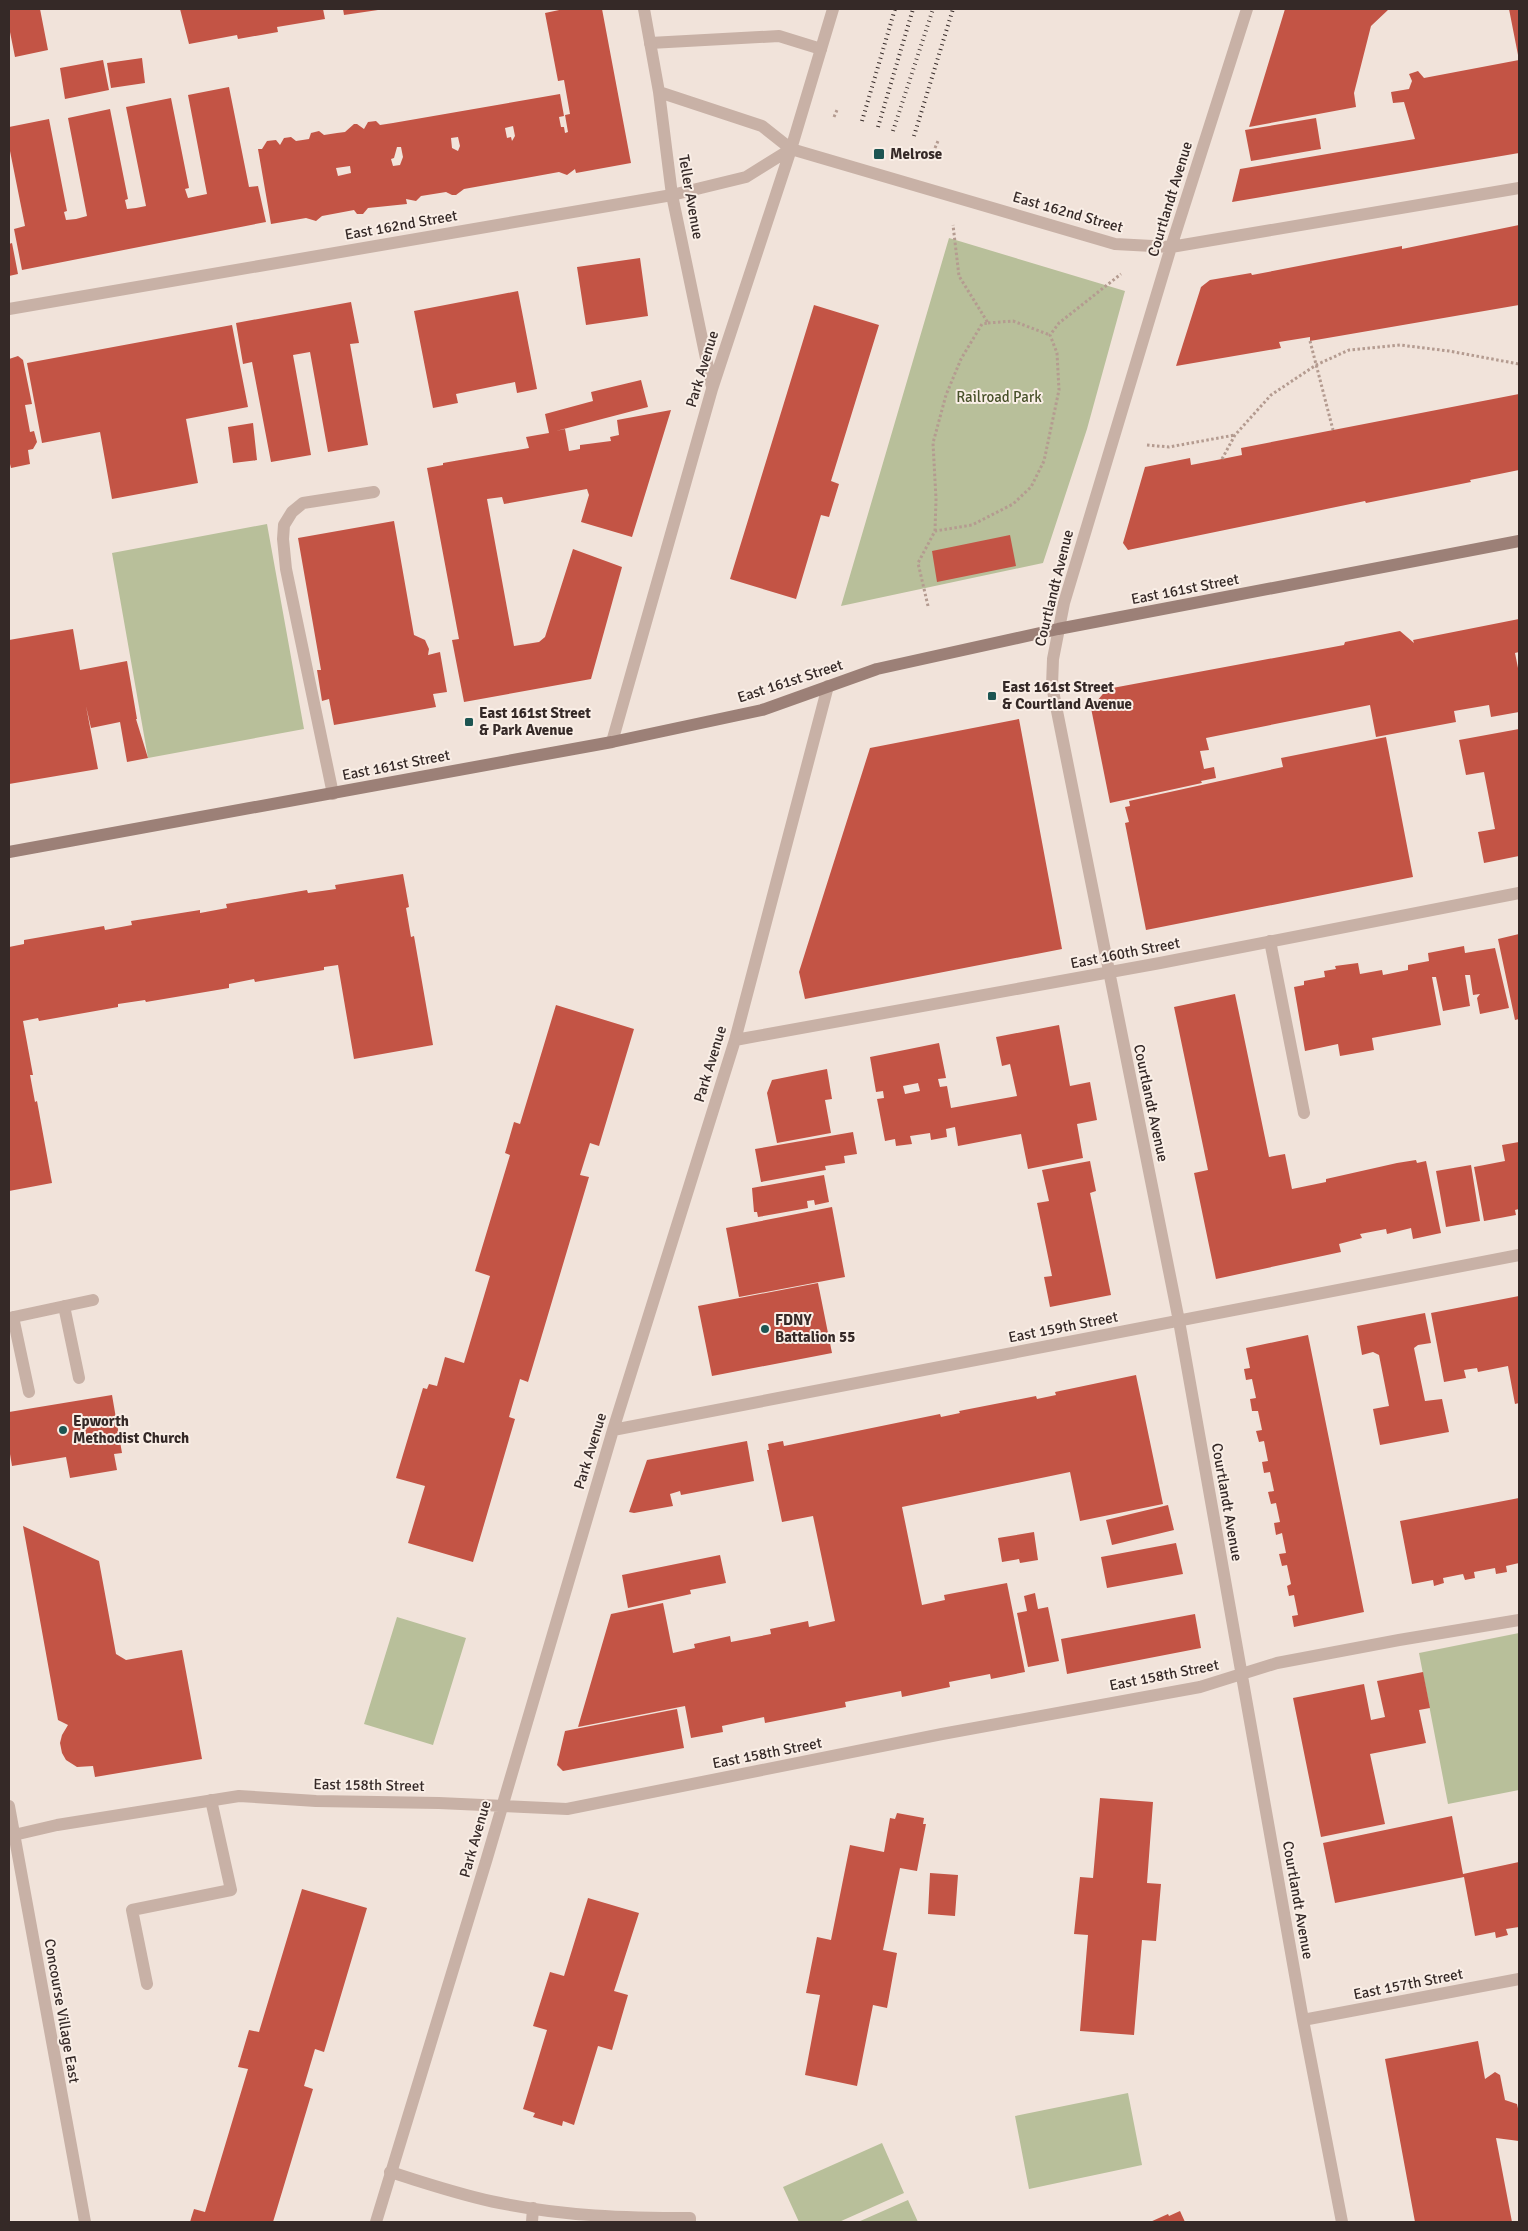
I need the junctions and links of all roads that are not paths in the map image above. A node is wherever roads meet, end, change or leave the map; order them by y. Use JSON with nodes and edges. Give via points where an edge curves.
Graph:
{"nodes":[{"id":1,"x":644,"y":9,"type":"edge"},
{"id":2,"x":833,"y":9,"type":"edge"},
{"id":3,"x":1247,"y":9,"type":"edge"},
{"id":4,"x":650,"y":43,"type":"junction"},
{"id":5,"x":821,"y":49,"type":"junction"},
{"id":6,"x":659,"y":92,"type":"junction"},
{"id":7,"x":791,"y":148,"type":"junction"},
{"id":8,"x":1519,"y":188,"type":"edge"},
{"id":9,"x":672,"y":195,"type":"junction"},
{"id":10,"x":1171,"y":247,"type":"junction"},
{"id":11,"x":9,"y":309,"type":"edge"},
{"id":12,"x":712,"y":389,"type":"junction"},
{"id":13,"x":374,"y":492,"type":"dead end"},
{"id":14,"x":1519,"y":541,"type":"edge"},
{"id":15,"x":1058,"y":629,"type":"junction"},
{"id":16,"x":828,"y":686,"type":"junction"},
{"id":17,"x":612,"y":742,"type":"junction"},
{"id":18,"x":332,"y":794,"type":"junction"},
{"id":19,"x":9,"y":852,"type":"edge"},
{"id":20,"x":1519,"y":893,"type":"edge"},
{"id":21,"x":1270,"y":942,"type":"junction"},
{"id":22,"x":1108,"y":973,"type":"junction"},
{"id":23,"x":735,"y":1040,"type":"junction"},
{"id":24,"x":1304,"y":1113,"type":"dead end"},
{"id":25,"x":1519,"y":1255,"type":"edge"},
{"id":26,"x":93,"y":1300,"type":"dead end"},
{"id":27,"x":64,"y":1306,"type":"junction"},
{"id":28,"x":11,"y":1318,"type":"edge"},
{"id":29,"x":1179,"y":1321,"type":"junction"},
{"id":30,"x":79,"y":1378,"type":"dead end"},
{"id":31,"x":29,"y":1392,"type":"dead end"},
{"id":32,"x":613,"y":1430,"type":"junction"},
{"id":33,"x":1519,"y":1620,"type":"edge"},
{"id":34,"x":1241,"y":1675,"type":"junction"},
{"id":35,"x":211,"y":1800,"type":"junction"},
{"id":36,"x":9,"y":1806,"type":"edge"},
{"id":37,"x":502,"y":1806,"type":"junction"},
{"id":38,"x":14,"y":1835,"type":"junction"},
{"id":39,"x":1519,"y":1979,"type":"edge"},
{"id":40,"x":147,"y":1984,"type":"dead end"},
{"id":41,"x":1303,"y":2020,"type":"junction"},
{"id":42,"x":390,"y":2172,"type":"junction"},
{"id":43,"x":533,"y":2208,"type":"junction"},
{"id":44,"x":84,"y":2222,"type":"edge"},
{"id":45,"x":376,"y":2222,"type":"edge"},
{"id":46,"x":532,"y":2222,"type":"edge"},
{"id":47,"x":690,"y":2222,"type":"edge"},
{"id":48,"x":1342,"y":2222,"type":"edge"}],
"edges":[{"from":1,"to":4,"type":"street","name":"Teller Avenue"},
{"from":2,"to":5,"type":"street","name":"Park Avenue"},
{"from":3,"to":10,"type":"street","name":"Courtlandt Avenue"},
{"from":4,"to":5,"type":"street","via":[[779,36]]},
{"from":4,"to":6,"type":"street","name":"Teller Avenue"},
{"from":5,"to":7,"type":"street","name":"Park Avenue"},
{"from":6,"to":7,"type":"street","name":"East 162nd Street","via":[[762,126]]},
{"from":6,"to":9,"type":"street","name":"Teller Avenue"},
{"from":7,"to":9,"type":"street","name":"East 162nd Street","via":[[746,177]]},
{"from":7,"to":10,"type":"street","name":"East 162nd Street","via":[[1115,244]]},
{"from":7,"to":12,"type":"street","name":"Park Avenue"},
{"from":8,"to":10,"type":"street","name":"East 162nd Street"},
{"from":9,"to":11,"type":"street","name":"East 162nd Street"},
{"from":9,"to":12,"type":"street","name":"Teller Avenue"},
{"from":10,"to":15,"type":"street","name":"Courtlandt Avenue"},
{"from":12,"to":17,"type":"street","name":"Park Avenue"},
{"from":13,"to":18,"type":"street","via":[[303,503],[284,525],[286,569]]},
{"from":14,"to":15,"type":"main road","name":"East 161st Street"},
{"from":15,"to":16,"type":"main road","name":"East 161st Street","via":[[877,670]]},
{"from":15,"to":22,"type":"street","name":"Courtlandt Avenue","via":[[1052,686]]},
{"from":16,"to":17,"type":"main road","name":"East 161st Street","via":[[762,710]]},
{"from":16,"to":23,"type":"street","name":"Park Avenue"},
{"from":17,"to":18,"type":"main road","name":"East 161st Street"},
{"from":18,"to":19,"type":"main road","name":"East 161st Street"},
{"from":20,"to":21,"type":"street","name":"East 160th Street"},
{"from":21,"to":22,"type":"street","name":"East 160th Street"},
{"from":21,"to":24,"type":"street"},
{"from":22,"to":23,"type":"street","name":"East 160th Street"},
{"from":22,"to":29,"type":"street","name":"Courtlandt Avenue"},
{"from":23,"to":32,"type":"street","name":"Park Avenue"},
{"from":25,"to":29,"type":"street","name":"East 159th Street"},
{"from":26,"to":27,"type":"street"},
{"from":27,"to":28,"type":"street"},
{"from":27,"to":30,"type":"street"},
{"from":28,"to":31,"type":"street"},
{"from":29,"to":32,"type":"street","name":"East 159th Street"},
{"from":29,"to":34,"type":"street","name":"Courtlandt Avenue"},
{"from":32,"to":37,"type":"street","name":"Park Avenue"},
{"from":33,"to":34,"type":"street","name":"East 158th Street","via":[[1277,1663]]},
{"from":34,"to":37,"type":"street","name":"East 158th Street","via":[[1200,1687],[942,1734],[566,1809]]},
{"from":34,"to":41,"type":"street","name":"Courtlandt Avenue"},
{"from":35,"to":37,"type":"street","name":"East 158th Street","via":[[259,1796],[316,1801]]},
{"from":35,"to":38,"type":"street","name":"East 158th Street","via":[[57,1824]]},
{"from":35,"to":40,"type":"street","via":[[230,1890],[132,1910]]},
{"from":36,"to":38,"type":"street","name":"Concourse Village East"},
{"from":37,"to":42,"type":"street","name":"Park Avenue"},
{"from":38,"to":44,"type":"street","name":"Concourse Village East"},
{"from":39,"to":41,"type":"street","name":"East 157th Street"},
{"from":41,"to":48,"type":"street","name":"Courtlandt Avenue"},
{"from":42,"to":43,"type":"street","via":[[465,2195]]},
{"from":42,"to":45,"type":"street","name":"Park Avenue"},
{"from":43,"to":46,"type":"street"},
{"from":43,"to":47,"type":"street","via":[[620,2218],[690,2218]]}]}
